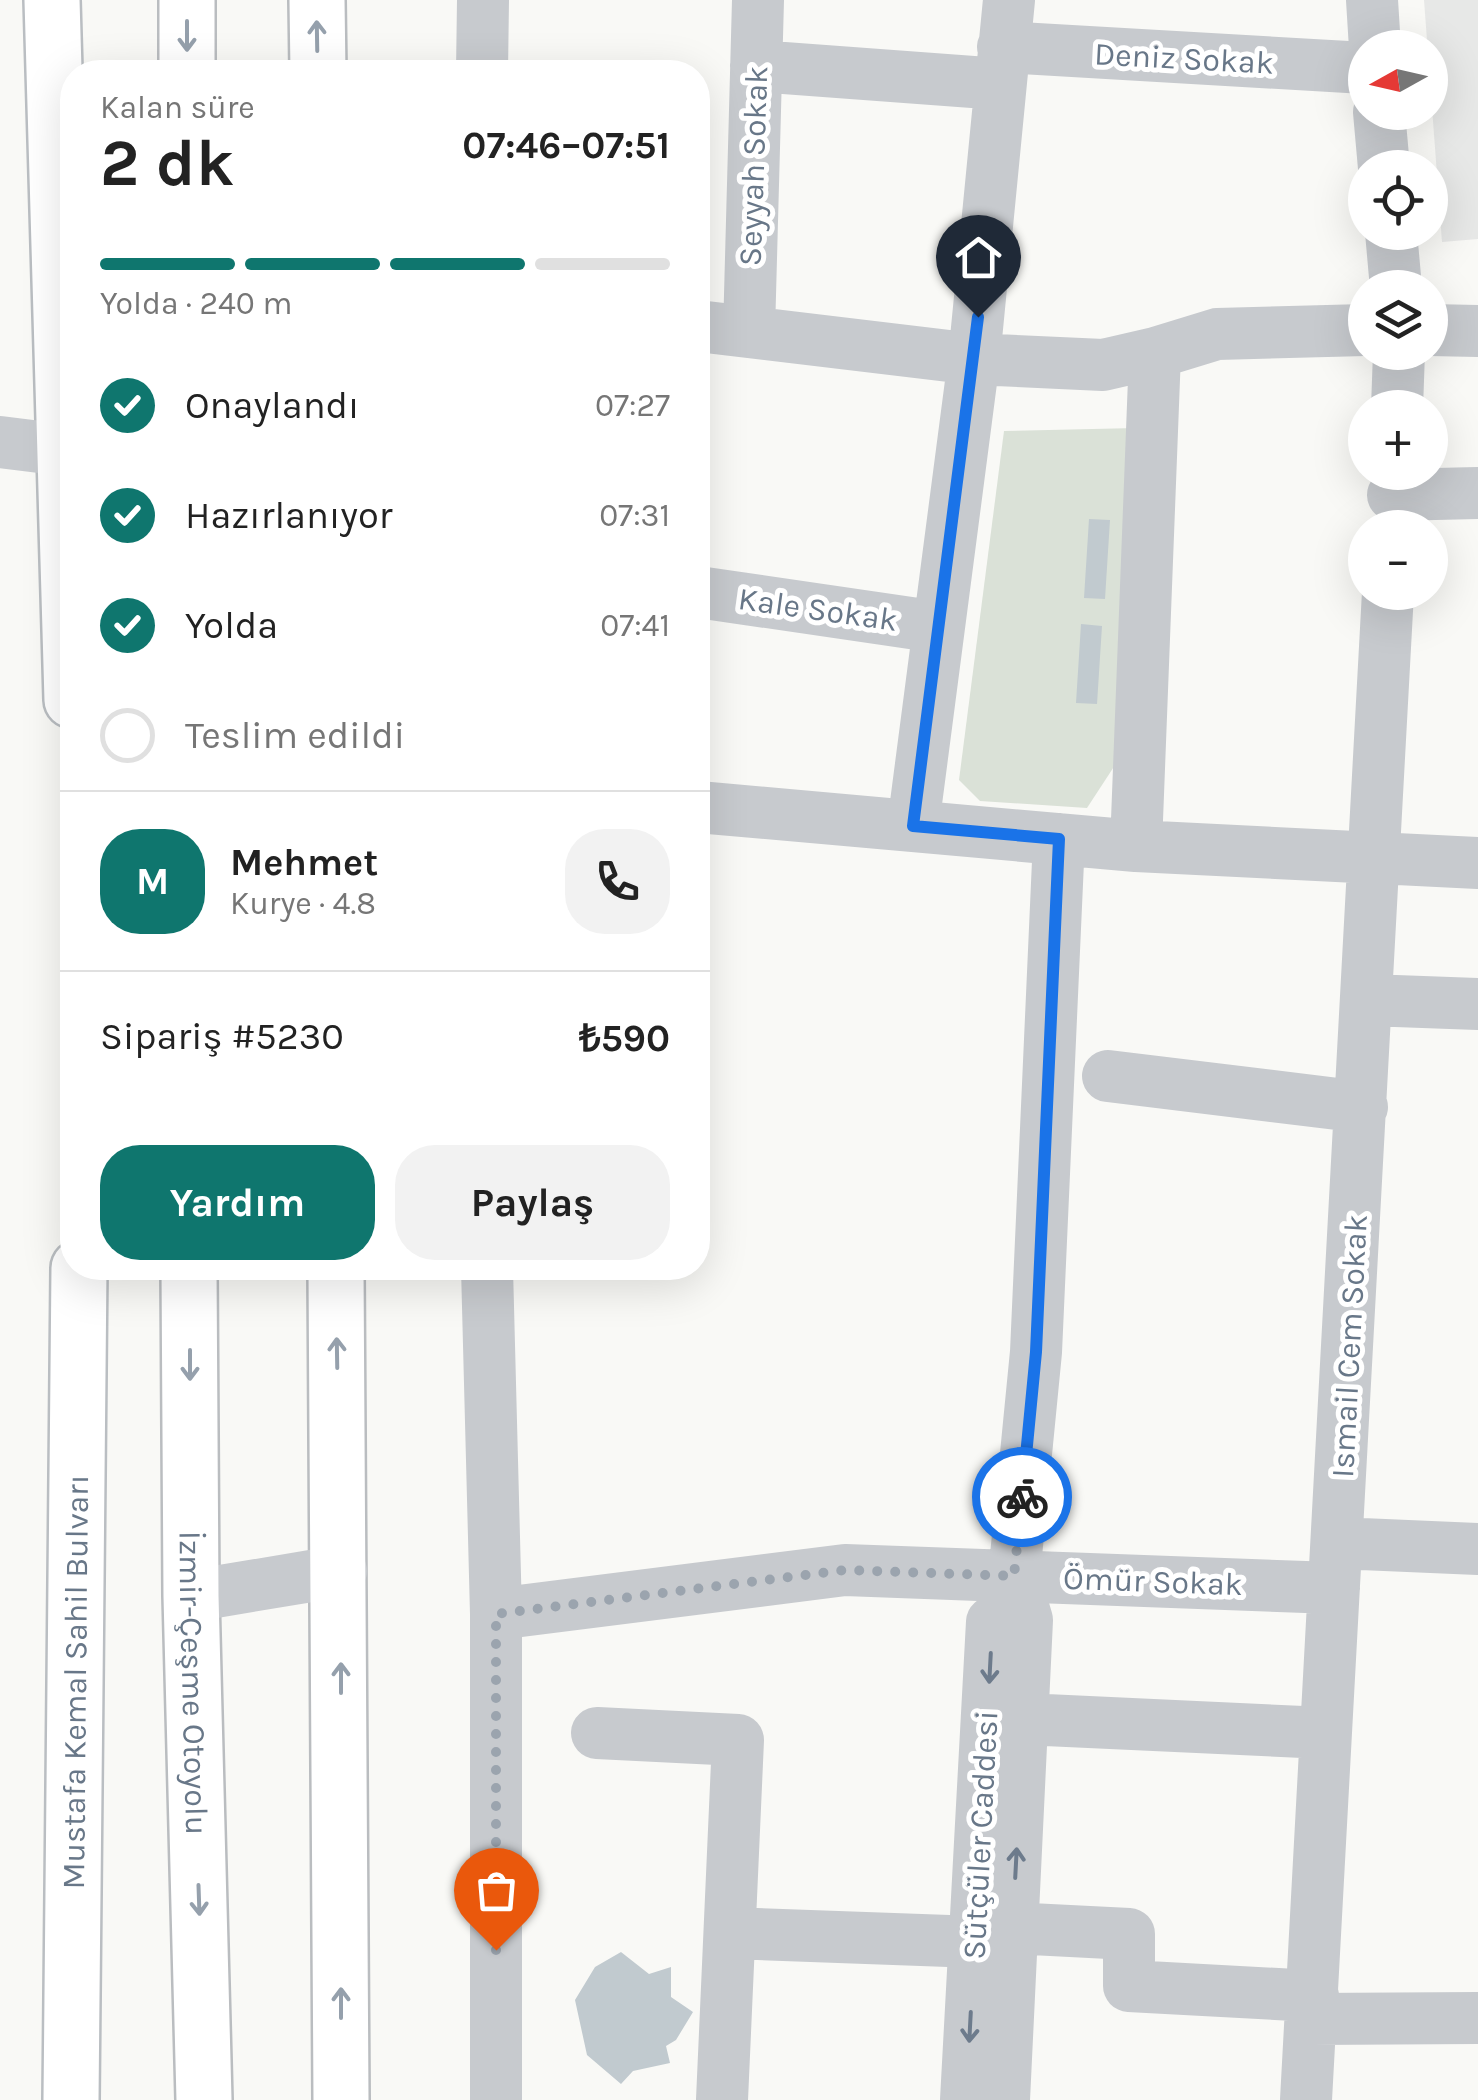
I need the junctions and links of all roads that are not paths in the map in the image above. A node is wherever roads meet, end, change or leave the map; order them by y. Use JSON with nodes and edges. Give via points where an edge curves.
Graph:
{"nodes":[{"id":1,"x":52,"y":0,"type":"edge"},
{"id":2,"x":187,"y":0,"type":"edge"},
{"id":3,"x":317,"y":0,"type":"edge"},
{"id":4,"x":483,"y":0,"type":"edge"},
{"id":5,"x":758,"y":0,"type":"edge"},
{"id":6,"x":1372,"y":0,"type":"edge"},
{"id":7,"x":1374,"y":30,"type":"edge"},
{"id":8,"x":1004,"y":44,"type":"edge"},
{"id":9,"x":187,"y":60,"type":"edge"},
{"id":10,"x":318,"y":60,"type":"edge"},
{"id":11,"x":482,"y":60,"type":"edge"},
{"id":12,"x":756,"y":66,"type":"junction"},
{"id":13,"x":1348,"y":67,"type":"edge"},
{"id":14,"x":60,"y":300,"type":"edge"},
{"id":15,"x":710,"y":327,"type":"edge"},
{"id":16,"x":1348,"y":330,"type":"edge"},
{"id":17,"x":1448,"y":330,"type":"edge"},
{"id":18,"x":1478,"y":330,"type":"edge"},
{"id":19,"x":748,"y":332,"type":"junction"},
{"id":20,"x":1155,"y":353,"type":"junction"},
{"id":21,"x":974,"y":359,"type":"junction"},
{"id":22,"x":0,"y":442,"type":"edge"},
{"id":23,"x":60,"y":450,"type":"edge"},
{"id":24,"x":1478,"y":493,"type":"edge"},
{"id":25,"x":1393,"y":498,"type":"edge"},
{"id":26,"x":710,"y":594,"type":"edge"},
{"id":27,"x":1387,"y":610,"type":"edge"},
{"id":28,"x":938,"y":627,"type":"junction"},
{"id":29,"x":710,"y":809,"type":"edge"},
{"id":30,"x":913,"y":826,"type":"junction"},
{"id":31,"x":1059,"y":839,"type":"junction"},
{"id":32,"x":1136,"y":846,"type":"junction"},
{"id":33,"x":1373,"y":859,"type":"junction"},
{"id":34,"x":1478,"y":862,"type":"edge"},
{"id":35,"x":1368,"y":1000,"type":"junction"},
{"id":36,"x":1478,"y":1004,"type":"edge"},
{"id":37,"x":1108,"y":1076,"type":"dead end"},
{"id":38,"x":1362,"y":1107,"type":"junction"},
{"id":39,"x":78,"y":1280,"type":"edge"},
{"id":40,"x":190,"y":1280,"type":"edge"},
{"id":41,"x":336,"y":1280,"type":"edge"},
{"id":42,"x":488,"y":1280,"type":"edge"},
{"id":43,"x":1478,"y":1550,"type":"edge"},
{"id":44,"x":1336,"y":1566,"type":"junction"},
{"id":45,"x":340,"y":1572,"type":"junction"},
{"id":46,"x":1014,"y":1576,"type":"junction"},
{"id":47,"x":191,"y":1596,"type":"junction"},
{"id":48,"x":496,"y":1614,"type":"junction"},
{"id":49,"x":1024,"y":1718,"type":"junction"},
{"id":50,"x":598,"y":1732,"type":"dead end"},
{"id":51,"x":1325,"y":1733,"type":"junction"},
{"id":52,"x":1012,"y":1928,"type":"junction"},
{"id":53,"x":730,"y":1933,"type":"junction"},
{"id":54,"x":949,"y":1941,"type":"dead end"},
{"id":55,"x":1312,"y":2007,"type":"junction"},
{"id":56,"x":1478,"y":2018,"type":"edge"},
{"id":57,"x":71,"y":2100,"type":"edge"},
{"id":58,"x":204,"y":2100,"type":"edge"},
{"id":59,"x":341,"y":2100,"type":"edge"},
{"id":60,"x":496,"y":2100,"type":"edge"},
{"id":61,"x":732,"y":2100,"type":"edge"},
{"id":62,"x":966,"y":2100,"type":"edge"},
{"id":63,"x":1004,"y":2100,"type":"edge"},
{"id":64,"x":1306,"y":2100,"type":"edge"}],
"edges":[{"from":1,"to":14,"type":"main road"},
{"from":2,"to":9,"type":"main road","one_way":true},
{"from":10,"to":3,"type":"main road","one_way":true},
{"from":4,"to":11,"type":"street"},
{"from":5,"to":12,"type":"street","name":"Seyyah Sokak"},
{"from":6,"to":7,"type":"street"},
{"from":8,"to":12,"type":"street","name":"Deniz Sokak"},
{"from":8,"to":13,"type":"street","name":"Deniz Sokak"},
{"from":8,"to":21,"type":"street"},
{"from":12,"to":19,"type":"street","name":"Seyyah Sokak"},
{"from":15,"to":19,"type":"street"},
{"from":16,"to":20,"type":"street","via":[[1217,334]]},
{"from":17,"to":18,"type":"street"},
{"from":19,"to":21,"type":"street"},
{"from":20,"to":21,"type":"street","via":[[1103,366]]},
{"from":20,"to":32,"type":"street"},
{"from":21,"to":28,"type":"street"},
{"from":22,"to":23,"type":"street"},
{"from":24,"to":25,"type":"street"},
{"from":26,"to":28,"type":"street","name":"Kale Sokak"},
{"from":27,"to":33,"type":"street","name":"Ismail Cem Sokak"},
{"from":28,"to":30,"type":"street"},
{"from":29,"to":30,"type":"street"},
{"from":30,"to":31,"type":"street"},
{"from":31,"to":32,"type":"street"},
{"from":31,"to":46,"type":"street","name":"Sütçüler Caddesi","via":[[1036,1352]]},
{"from":32,"to":33,"type":"street"},
{"from":33,"to":34,"type":"street"},
{"from":33,"to":35,"type":"street","name":"Ismail Cem Sokak"},
{"from":35,"to":36,"type":"street"},
{"from":35,"to":38,"type":"street","name":"Ismail Cem Sokak"},
{"from":37,"to":38,"type":"street"},
{"from":38,"to":44,"type":"street","name":"Ismail Cem Sokak"},
{"from":39,"to":57,"type":"main road","name":"Mustafa Kemal Sahil Bulvarı"},
{"from":40,"to":47,"type":"main road","name":"İzmir-Çeşme Otoyolu","one_way":true},
{"from":45,"to":41,"type":"main road","one_way":true},
{"from":42,"to":48,"type":"street"},
{"from":43,"to":44,"type":"street","name":"Ömür Sokak"},
{"from":44,"to":46,"type":"street","name":"Ömür Sokak"},
{"from":44,"to":51,"type":"street","name":"Ismail Cem Sokak"},
{"from":45,"to":47,"type":"street"},
{"from":59,"to":45,"type":"main road","one_way":true},
{"from":46,"to":48,"type":"street","name":"Ömür Sokak","via":[[845,1570]]},
{"from":46,"to":49,"type":"street","name":"Sütçüler Caddesi","via":[[1028,1620]]},
{"from":46,"to":62,"type":"street","name":"Sütçüler Caddesi","one_way":true,"via":[[992,1615]]},
{"from":47,"to":58,"type":"main road","name":"İzmir-Çeşme Otoyolu","one_way":true},
{"from":48,"to":60,"type":"street"},
{"from":49,"to":51,"type":"street"},
{"from":52,"to":49,"type":"street","name":"Sütçüler Caddesi","one_way":true},
{"from":50,"to":53,"type":"street","via":[[738,1740]]},
{"from":51,"to":55,"type":"street","name":"Ismail Cem Sokak"},
{"from":52,"to":55,"type":"street","via":[[1129,1934],[1129,1986]]},
{"from":52,"to":63,"type":"street","name":"Sütçüler Caddesi"},
{"from":53,"to":54,"type":"street"},
{"from":53,"to":61,"type":"street"},
{"from":55,"to":56,"type":"street"},
{"from":55,"to":64,"type":"street","name":"Ismail Cem Sokak"}]}
